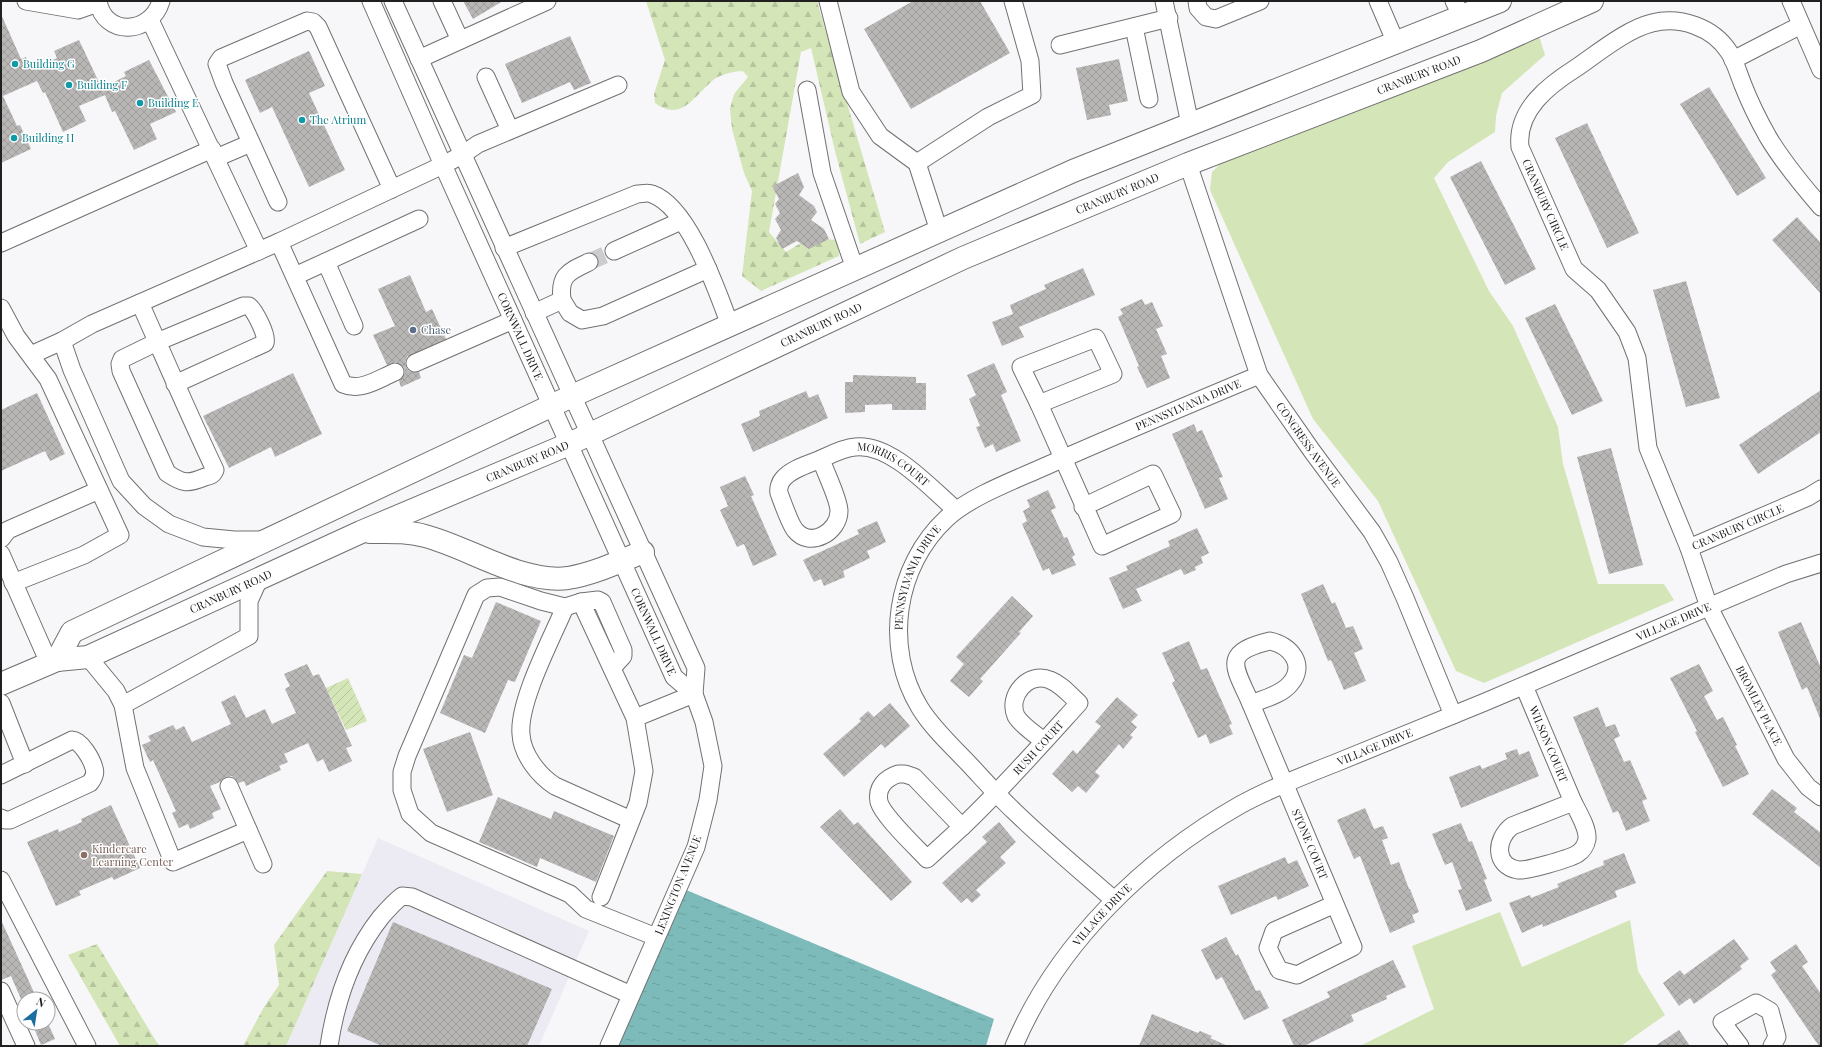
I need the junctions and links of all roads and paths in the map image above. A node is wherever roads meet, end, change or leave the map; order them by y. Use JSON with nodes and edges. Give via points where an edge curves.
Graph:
{"nodes":[{"id":1,"x":26,"y":1,"type":"edge"},
{"id":2,"x":161,"y":1,"type":"edge"},
{"id":3,"x":371,"y":1,"type":"edge"},
{"id":4,"x":392,"y":1,"type":"edge"},
{"id":5,"x":442,"y":1,"type":"edge"},
{"id":6,"x":547,"y":1,"type":"edge"},
{"id":7,"x":828,"y":1,"type":"edge"},
{"id":8,"x":1013,"y":1,"type":"edge"},
{"id":9,"x":1164,"y":1,"type":"edge"},
{"id":10,"x":1197,"y":1,"type":"edge"},
{"id":11,"x":1260,"y":1,"type":"edge"},
{"id":12,"x":1378,"y":1,"type":"edge"},
{"id":13,"x":1500,"y":1,"type":"edge"},
{"id":14,"x":1592,"y":1,"type":"edge"},
{"id":15,"x":1791,"y":1,"type":"edge"},
{"id":16,"x":98,"y":2,"type":"edge"},
{"id":17,"x":1458,"y":9,"type":"edge"},
{"id":18,"x":1169,"y":18,"type":"junction"},
{"id":19,"x":150,"y":20,"type":"junction"},
{"id":20,"x":1801,"y":25,"type":"junction"},
{"id":21,"x":1134,"y":27,"type":"junction"},
{"id":22,"x":460,"y":40,"type":"junction"},
{"id":23,"x":1396,"y":43,"type":"junction"},
{"id":24,"x":1060,"y":45,"type":"dead end"},
{"id":25,"x":418,"y":59,"type":"junction"},
{"id":26,"x":1733,"y":60,"type":"junction"},
{"id":27,"x":1821,"y":70,"type":"edge"},
{"id":28,"x":486,"y":77,"type":"dead end"},
{"id":29,"x":618,"y":85,"type":"dead end"},
{"id":30,"x":806,"y":90,"type":"dead end"},
{"id":31,"x":1149,"y":99,"type":"dead end"},
{"id":32,"x":1190,"y":124,"type":"junction"},
{"id":33,"x":510,"y":130,"type":"junction"},
{"id":34,"x":251,"y":143,"type":"junction"},
{"id":35,"x":214,"y":153,"type":"junction"},
{"id":36,"x":462,"y":155,"type":"junction"},
{"id":37,"x":917,"y":163,"type":"junction"},
{"id":38,"x":1188,"y":164,"type":"junction"},
{"id":39,"x":443,"y":165,"type":"junction"},
{"id":40,"x":392,"y":188,"type":"junction"},
{"id":41,"x":278,"y":202,"type":"dead end"},
{"id":42,"x":1821,"y":207,"type":"edge"},
{"id":43,"x":419,"y":218,"type":"dead end"},
{"id":44,"x":681,"y":221,"type":"junction"},
{"id":45,"x":938,"y":231,"type":"junction"},
{"id":46,"x":279,"y":242,"type":"junction"},
{"id":47,"x":1,"y":243,"type":"edge"},
{"id":48,"x":504,"y":248,"type":"junction"},
{"id":49,"x":259,"y":251,"type":"junction"},
{"id":50,"x":614,"y":251,"type":"tunnel mouth"},
{"id":51,"x":326,"y":262,"type":"junction"},
{"id":52,"x":589,"y":262,"type":"tunnel mouth"},
{"id":53,"x":708,"y":269,"type":"junction"},
{"id":54,"x":855,"y":269,"type":"junction"},
{"id":55,"x":294,"y":276,"type":"junction"},
{"id":56,"x":562,"y":300,"type":"junction"},
{"id":57,"x":140,"y":303,"type":"junction"},
{"id":58,"x":1,"y":308,"type":"edge"},
{"id":59,"x":534,"y":313,"type":"junction"},
{"id":60,"x":513,"y":320,"type":"junction"},
{"id":61,"x":730,"y":325,"type":"junction"},
{"id":62,"x":354,"y":326,"type":"dead end"},
{"id":63,"x":62,"y":341,"type":"junction"},
{"id":64,"x":157,"y":342,"type":"junction"},
{"id":65,"x":31,"y":355,"type":"junction"},
{"id":66,"x":415,"y":364,"type":"dead end"},
{"id":67,"x":395,"y":372,"type":"dead end"},
{"id":68,"x":1259,"y":375,"type":"junction"},
{"id":69,"x":175,"y":384,"type":"junction"},
{"id":70,"x":572,"y":396,"type":"junction"},
{"id":71,"x":1039,"y":404,"type":"junction"},
{"id":72,"x":552,"y":406,"type":"junction"},
{"id":73,"x":589,"y":434,"type":"junction"},
{"id":74,"x":569,"y":444,"type":"junction"},
{"id":75,"x":821,"y":459,"type":"junction"},
{"id":76,"x":1062,"y":459,"type":"junction"},
{"id":77,"x":1821,"y":488,"type":"edge"},
{"id":78,"x":99,"y":490,"type":"junction"},
{"id":79,"x":1083,"y":507,"type":"junction"},
{"id":80,"x":956,"y":510,"type":"junction"},
{"id":81,"x":361,"y":532,"type":"junction"},
{"id":82,"x":1,"y":539,"type":"edge"},
{"id":83,"x":264,"y":540,"type":"junction"},
{"id":84,"x":1689,"y":548,"type":"junction"},
{"id":85,"x":643,"y":552,"type":"junction"},
{"id":86,"x":1,"y":554,"type":"edge"},
{"id":87,"x":622,"y":561,"type":"junction"},
{"id":88,"x":1821,"y":563,"type":"edge"},
{"id":89,"x":8,"y":579,"type":"edge"},
{"id":90,"x":259,"y":579,"type":"junction"},
{"id":91,"x":573,"y":605,"type":"junction"},
{"id":92,"x":1709,"y":607,"type":"junction"},
{"id":93,"x":88,"y":657,"type":"junction"},
{"id":94,"x":53,"y":662,"type":"junction"},
{"id":95,"x":1,"y":684,"type":"edge"},
{"id":96,"x":1524,"y":686,"type":"junction"},
{"id":97,"x":694,"y":694,"type":"junction"},
{"id":98,"x":1,"y":703,"type":"edge"},
{"id":99,"x":1251,"y":704,"type":"dead end"},
{"id":100,"x":123,"y":705,"type":"junction"},
{"id":101,"x":1453,"y":715,"type":"junction"},
{"id":102,"x":635,"y":718,"type":"junction"},
{"id":103,"x":1044,"y":741,"type":"junction"},
{"id":104,"x":25,"y":764,"type":"junction"},
{"id":105,"x":1,"y":775,"type":"edge"},
{"id":106,"x":1284,"y":784,"type":"junction"},
{"id":107,"x":228,"y":786,"type":"dead end"},
{"id":108,"x":997,"y":793,"type":"junction"},
{"id":109,"x":1821,"y":797,"type":"edge"},
{"id":110,"x":1573,"y":802,"type":"junction"},
{"id":111,"x":1,"y":818,"type":"edge"},
{"id":112,"x":632,"y":820,"type":"junction"},
{"id":113,"x":962,"y":827,"type":"junction"},
{"id":114,"x":248,"y":830,"type":"junction"},
{"id":115,"x":263,"y":864,"type":"dead end"},
{"id":116,"x":1,"y":880,"type":"edge"},
{"id":117,"x":601,"y":898,"type":"dead end"},
{"id":118,"x":1114,"y":900,"type":"junction"},
{"id":119,"x":1335,"y":904,"type":"junction"},
{"id":120,"x":656,"y":937,"type":"junction"},
{"id":121,"x":1,"y":991,"type":"edge"},
{"id":122,"x":631,"y":995,"type":"junction"},
{"id":123,"x":26,"y":1046,"type":"edge"},
{"id":124,"x":85,"y":1046,"type":"edge"},
{"id":125,"x":329,"y":1046,"type":"edge"},
{"id":126,"x":609,"y":1046,"type":"edge"},
{"id":127,"x":1014,"y":1046,"type":"edge"},
{"id":128,"x":1740,"y":1046,"type":"edge"},
{"id":129,"x":1772,"y":1046,"type":"edge"}],
"edges":[{"from":1,"to":16,"type":"street","via":[[78,10]]},
{"from":2,"to":19,"type":"street"},
{"from":3,"to":39,"type":"street","name":"CORNWALL DRIVE"},
{"from":4,"to":25,"type":"street","name":"CORNWALL DRIVE"},
{"from":5,"to":22,"type":"street"},
{"from":6,"to":22,"type":"street"},
{"from":7,"to":37,"type":"street","via":[[851,92],[880,136]]},
{"from":8,"to":37,"type":"street","via":[[1030,61],[1032,95],[988,117]]},
{"from":9,"to":18,"type":"street"},
{"from":10,"to":11,"type":"street","via":[[1198,8],[1206,18],[1216,18]]},
{"from":12,"to":23,"type":"street"},
{"from":13,"to":17,"type":"main road"},
{"from":14,"to":38,"type":"main road","name":"CRANBURY ROAD","via":[[1481,51]]},
{"from":15,"to":20,"type":"street"},
{"from":16,"to":19,"type":"street","via":[[108,19],[124,27],[142,25]]},
{"from":17,"to":23,"type":"main road"},
{"from":18,"to":21,"type":"street"},
{"from":18,"to":32,"type":"street"},
{"from":19,"to":35,"type":"street"},
{"from":20,"to":26,"type":"street"},
{"from":20,"to":27,"type":"street"},
{"from":21,"to":24,"type":"street"},
{"from":21,"to":31,"type":"street"},
{"from":22,"to":25,"type":"street"},
{"from":23,"to":32,"type":"main road"},
{"from":25,"to":36,"type":"street","name":"CORNWALL DRIVE"},
{"from":26,"to":42,"type":"street","name":"CRANBURY CIRCLE","via":[[1748,99],[1768,137],[1793,174]]},
{"from":26,"to":84,"type":"street","name":"CRANBURY CIRCLE","via":[[1730,52],[1720,41],[1695,25],[1666,20],[1651,23],[1632,31],[1560,78],[1542,93],[1525,116],[1519,138],[1520,147],[1574,269],[1598,290],[1627,332],[1637,358],[1648,448]]},
{"from":28,"to":33,"type":"street"},
{"from":29,"to":33,"type":"street"},
{"from":30,"to":54,"type":"street","via":[[822,173]]},
{"from":32,"to":45,"type":"main road","via":[[1073,171]]},
{"from":33,"to":36,"type":"street","via":[[478,144]]},
{"from":34,"to":35,"type":"street"},
{"from":34,"to":40,"type":"street","via":[[217,64],[221,58],[307,21],[313,22],[318,27]]},
{"from":34,"to":41,"type":"street"},
{"from":35,"to":47,"type":"street"},
{"from":35,"to":49,"type":"street"},
{"from":36,"to":39,"type":"street"},
{"from":36,"to":48,"type":"street","name":"CORNWALL DRIVE"},
{"from":37,"to":45,"type":"street"},
{"from":38,"to":68,"type":"street","name":"CONGRESS AVENUE"},
{"from":38,"to":73,"type":"main road","name":"CRANBURY ROAD","via":[[963,258]]},
{"from":39,"to":40,"type":"street"},
{"from":39,"to":60,"type":"street","name":"CORNWALL DRIVE"},
{"from":40,"to":46,"type":"street"},
{"from":43,"to":51,"type":"street"},
{"from":44,"to":48,"type":"street","via":[[667,205],[651,193],[637,194]]},
{"from":44,"to":50,"type":"street"},
{"from":44,"to":53,"type":"street","via":[[695,241]]},
{"from":45,"to":54,"type":"main road"},
{"from":46,"to":49,"type":"street"},
{"from":46,"to":55,"type":"street"},
{"from":48,"to":59,"type":"street","name":"CORNWALL DRIVE"},
{"from":49,"to":57,"type":"street"},
{"from":51,"to":55,"type":"street"},
{"from":51,"to":62,"type":"street"},
{"from":52,"to":56,"type":"street","via":[[572,270],[563,278],[560,286]]},
{"from":53,"to":56,"type":"street","via":[[602,316],[589,319],[582,320],[570,313]]},
{"from":53,"to":61,"type":"street"},
{"from":54,"to":61,"type":"main road"},
{"from":55,"to":67,"type":"street","via":[[343,384],[351,388],[360,387]]},
{"from":56,"to":59,"type":"street"},
{"from":57,"to":63,"type":"street","via":[[92,324]]},
{"from":57,"to":64,"type":"street"},
{"from":58,"to":65,"type":"street","via":[[16,336]]},
{"from":59,"to":70,"type":"street","name":"CORNWALL DRIVE"},
{"from":60,"to":66,"type":"street"},
{"from":60,"to":72,"type":"street","name":"CORNWALL DRIVE"},
{"from":61,"to":70,"type":"main road"},
{"from":63,"to":65,"type":"street"},
{"from":63,"to":83,"type":"street","via":[[72,370],[121,481],[144,506],[170,524],[203,537]]},
{"from":64,"to":69,"type":"street"},
{"from":64,"to":69,"type":"street","via":[[243,306],[249,306],[253,310],[265,335],[265,343]]},
{"from":64,"to":69,"type":"street","via":[[126,356],[120,364],[121,370],[167,473],[178,481],[190,483],[211,475],[215,470]]},
{"from":65,"to":78,"type":"street","via":[[48,379]]},
{"from":68,"to":76,"type":"street","name":"PENNSYLVANIA DRIVE"},
{"from":68,"to":101,"type":"street","name":"CONGRESS AVENUE","via":[[1372,532],[1405,598]]},
{"from":70,"to":72,"type":"main road"},
{"from":70,"to":73,"type":"street","name":"CORNWALL DRIVE"},
{"from":71,"to":71,"type":"street","via":[[1021,367],[1096,338],[1113,374]]},
{"from":71,"to":76,"type":"street"},
{"from":72,"to":74,"type":"street","name":"CORNWALL DRIVE"},
{"from":72,"to":83,"type":"main road"},
{"from":73,"to":74,"type":"main road","name":"CRANBURY ROAD"},
{"from":73,"to":85,"type":"street","name":"CORNWALL DRIVE"},
{"from":74,"to":81,"type":"main road","name":"CRANBURY ROAD"},
{"from":74,"to":87,"type":"street","name":"CORNWALL DRIVE"},
{"from":75,"to":75,"type":"street","via":[[790,474],[779,485],[779,492],[795,530],[804,536],[814,538],[831,531],[837,522],[839,512]]},
{"from":75,"to":80,"type":"street","name":"MORRIS COURT","via":[[855,447],[880,450],[896,459]]},
{"from":76,"to":79,"type":"street"},
{"from":76,"to":80,"type":"street","name":"PENNSYLVANIA DRIVE","via":[[1002,485]]},
{"from":77,"to":84,"type":"street","name":"CRANBURY CIRCLE","via":[[1808,497]]},
{"from":78,"to":82,"type":"street","via":[[8,530]]},
{"from":78,"to":89,"type":"street","via":[[120,535],[84,555]]},
{"from":79,"to":79,"type":"street","via":[[1102,546],[1172,514],[1153,474]]},
{"from":80,"to":108,"type":"street","name":"PENNSYLVANIA DRIVE","via":[[935,530],[910,570],[899,616],[899,647],[906,678],[924,714]]},
{"from":81,"to":87,"type":"main road","via":[[405,532],[425,536],[534,576],[566,578],[591,573]]},
{"from":81,"to":90,"type":"main road","name":"CRANBURY ROAD"},
{"from":83,"to":94,"type":"main road","via":[[72,632]]},
{"from":84,"to":92,"type":"street","name":"BROMLEY PLACE"},
{"from":85,"to":87,"type":"main road"},
{"from":85,"to":97,"type":"street","name":"CORNWALL DRIVE","via":[[696,668]]},
{"from":86,"to":89,"type":"street"},
{"from":87,"to":97,"type":"street","name":"CORNWALL DRIVE","via":[[674,677]]},
{"from":88,"to":92,"type":"street","name":"VILLAGE DRIVE","via":[[1786,574]]},
{"from":89,"to":94,"type":"street"},
{"from":90,"to":93,"type":"main road","name":"CRANBURY ROAD"},
{"from":90,"to":100,"type":"street","via":[[249,601],[249,636]]},
{"from":91,"to":102,"type":"street","via":[[612,668]]},
{"from":91,"to":112,"type":"street","via":[[525,700],[521,734],[531,762],[546,780]]},
{"from":91,"to":120,"type":"street","via":[[541,601],[500,586],[487,588],[476,595],[407,756],[402,772],[402,790],[410,814],[431,833],[570,894],[586,909]]},
{"from":92,"to":96,"type":"street","name":"VILLAGE DRIVE"},
{"from":92,"to":109,"type":"street","name":"BROMLEY PLACE","via":[[1786,759],[1808,788]]},
{"from":93,"to":94,"type":"main road","name":"CRANBURY ROAD"},
{"from":93,"to":100,"type":"street","via":[[116,691]]},
{"from":94,"to":95,"type":"main road","name":"CRANBURY ROAD"},
{"from":96,"to":101,"type":"street","name":"VILLAGE DRIVE"},
{"from":96,"to":110,"type":"street","name":"WILSON COURT"},
{"from":97,"to":102,"type":"street"},
{"from":97,"to":120,"type":"street","name":"LEXINGTON AVENUE","via":[[704,722],[713,766],[708,800],[696,847]]},
{"from":98,"to":104,"type":"street"},
{"from":99,"to":106,"type":"street","name":"STONE COURT"},
{"from":100,"to":114,"type":"street","via":[[135,768],[173,862]]},
{"from":101,"to":106,"type":"street","name":"VILLAGE DRIVE"},
{"from":102,"to":112,"type":"street","via":[[644,771]]},
{"from":103,"to":103,"type":"street","name":"RUSH COURT","via":[[1017,717],[1014,706],[1018,690],[1031,680],[1048,679],[1079,703]]},
{"from":103,"to":108,"type":"street","name":"RUSH COURT"},
{"from":104,"to":105,"type":"street"},
{"from":104,"to":111,"type":"street","via":[[72,740],[77,740],[95,769],[94,777],[90,783],[10,820]]},
{"from":106,"to":118,"type":"street","name":"VILLAGE DRIVE","via":[[1242,804],[1195,832],[1151,865]]},
{"from":106,"to":119,"type":"street","name":"STONE COURT"},
{"from":107,"to":114,"type":"street"},
{"from":108,"to":113,"type":"street","name":"RUSH COURT"},
{"from":108,"to":118,"type":"street","name":"PENNSYLVANIA DRIVE"},
{"from":110,"to":110,"type":"street","name":"WILSON COURT","via":[[1586,832],[1584,848],[1577,854],[1526,870],[1508,866],[1499,849],[1504,832],[1512,826]]},
{"from":112,"to":117,"type":"street"},
{"from":113,"to":113,"type":"street","name":"RUSH COURT","via":[[914,777],[905,774],[889,777],[879,792],[885,812],[927,859]]},
{"from":114,"to":115,"type":"street"},
{"from":116,"to":124,"type":"street"},
{"from":118,"to":127,"type":"street","name":"VILLAGE DRIVE","via":[[1075,944],[1049,983]]},
{"from":119,"to":119,"type":"street","name":"STONE COURT","via":[[1353,947],[1296,975],[1279,970],[1268,948],[1274,931]]},
{"from":120,"to":122,"type":"street","name":"LEXINGTON AVENUE"},
{"from":121,"to":123,"type":"street"},
{"from":122,"to":125,"type":"street","via":[[419,900],[402,896],[367,935],[351,964],[333,1018]]},
{"from":122,"to":126,"type":"street","name":"LEXINGTON AVENUE"},
{"from":128,"to":129,"type":"street","via":[[1722,1022],[1756,1003],[1770,1011],[1777,1037]]}]}
